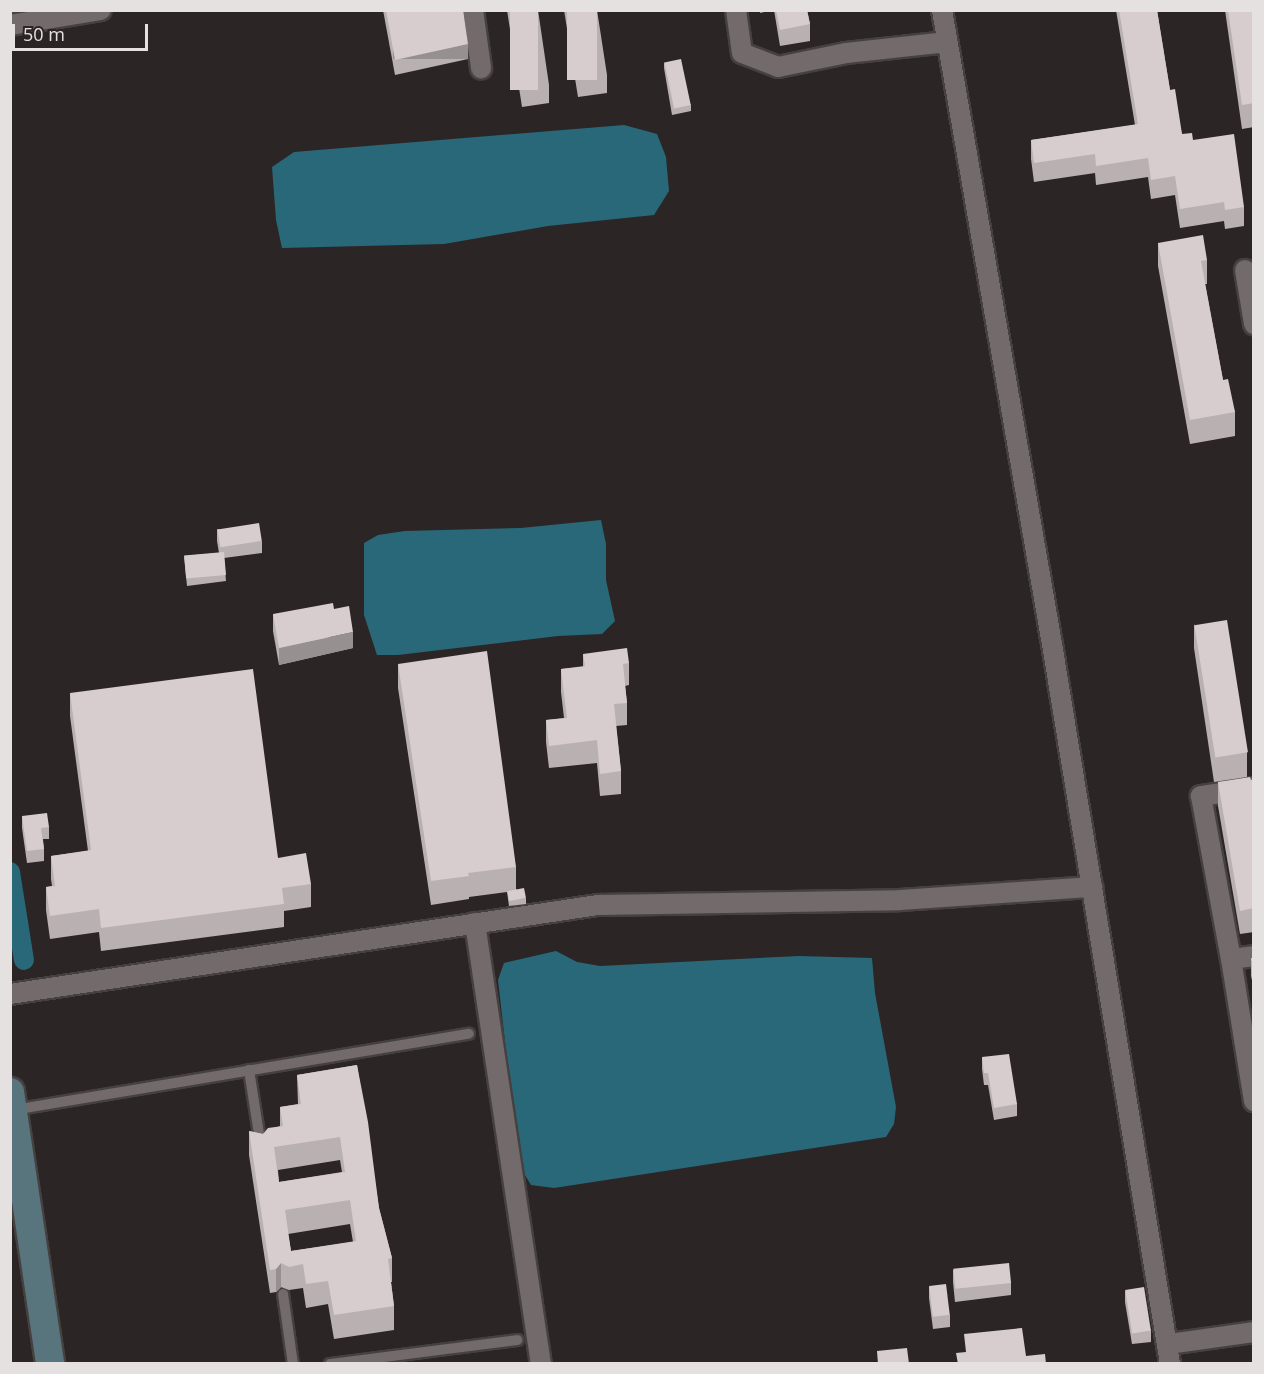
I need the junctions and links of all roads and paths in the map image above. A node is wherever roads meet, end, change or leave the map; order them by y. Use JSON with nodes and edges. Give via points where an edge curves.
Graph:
{"nodes":[{"id":1,"x":101,"y":10,"type":"edge"},
{"id":2,"x":473,"y":10,"type":"edge"},
{"id":3,"x":736,"y":10,"type":"edge"},
{"id":4,"x":942,"y":10,"type":"edge"},
{"id":5,"x":10,"y":25,"type":"edge"},
{"id":6,"x":947,"y":42,"type":"junction"},
{"id":7,"x":481,"y":68,"type":"dead end"},
{"id":8,"x":1245,"y":270,"type":"dead end"},
{"id":9,"x":1254,"y":324,"type":"edge"},
{"id":10,"x":1254,"y":788,"type":"edge"},
{"id":11,"x":1093,"y":887,"type":"junction"},
{"id":12,"x":475,"y":923,"type":"junction"},
{"id":13,"x":1254,"y":956,"type":"edge"},
{"id":14,"x":1231,"y":959,"type":"junction"},
{"id":15,"x":10,"y":994,"type":"edge"},
{"id":16,"x":469,"y":1034,"type":"dead end"},
{"id":17,"x":249,"y":1070,"type":"junction"},
{"id":18,"x":18,"y":1100,"type":"edge"},
{"id":19,"x":1254,"y":1101,"type":"edge"},
{"id":20,"x":261,"y":1150,"type":"edge"},
{"id":21,"x":283,"y":1294,"type":"dead end"},
{"id":22,"x":1254,"y":1332,"type":"edge"},
{"id":23,"x":517,"y":1340,"type":"dead end"},
{"id":24,"x":1170,"y":1354,"type":"edge"},
{"id":25,"x":50,"y":1364,"type":"edge"},
{"id":26,"x":293,"y":1364,"type":"edge"},
{"id":27,"x":330,"y":1364,"type":"edge"},
{"id":28,"x":541,"y":1364,"type":"edge"}],
"edges":[{"from":1,"to":5,"type":"street"},
{"from":2,"to":7,"type":"street"},
{"from":3,"to":6,"type":"street","via":[[742,53],[778,67],[846,53]]},
{"from":4,"to":6,"type":"street"},
{"from":6,"to":11,"type":"street"},
{"from":8,"to":9,"type":"street"},
{"from":10,"to":14,"type":"street","via":[[1201,796]]},
{"from":11,"to":12,"type":"street","via":[[900,900],[597,905]]},
{"from":11,"to":24,"type":"street"},
{"from":12,"to":15,"type":"street"},
{"from":12,"to":28,"type":"street"},
{"from":13,"to":14,"type":"street"},
{"from":14,"to":19,"type":"street"},
{"from":16,"to":17,"type":"lane"},
{"from":17,"to":18,"type":"lane"},
{"from":17,"to":20,"type":"lane"},
{"from":18,"to":25,"type":"street"},
{"from":21,"to":26,"type":"lane"},
{"from":22,"to":24,"type":"street"},
{"from":23,"to":27,"type":"lane"}]}
